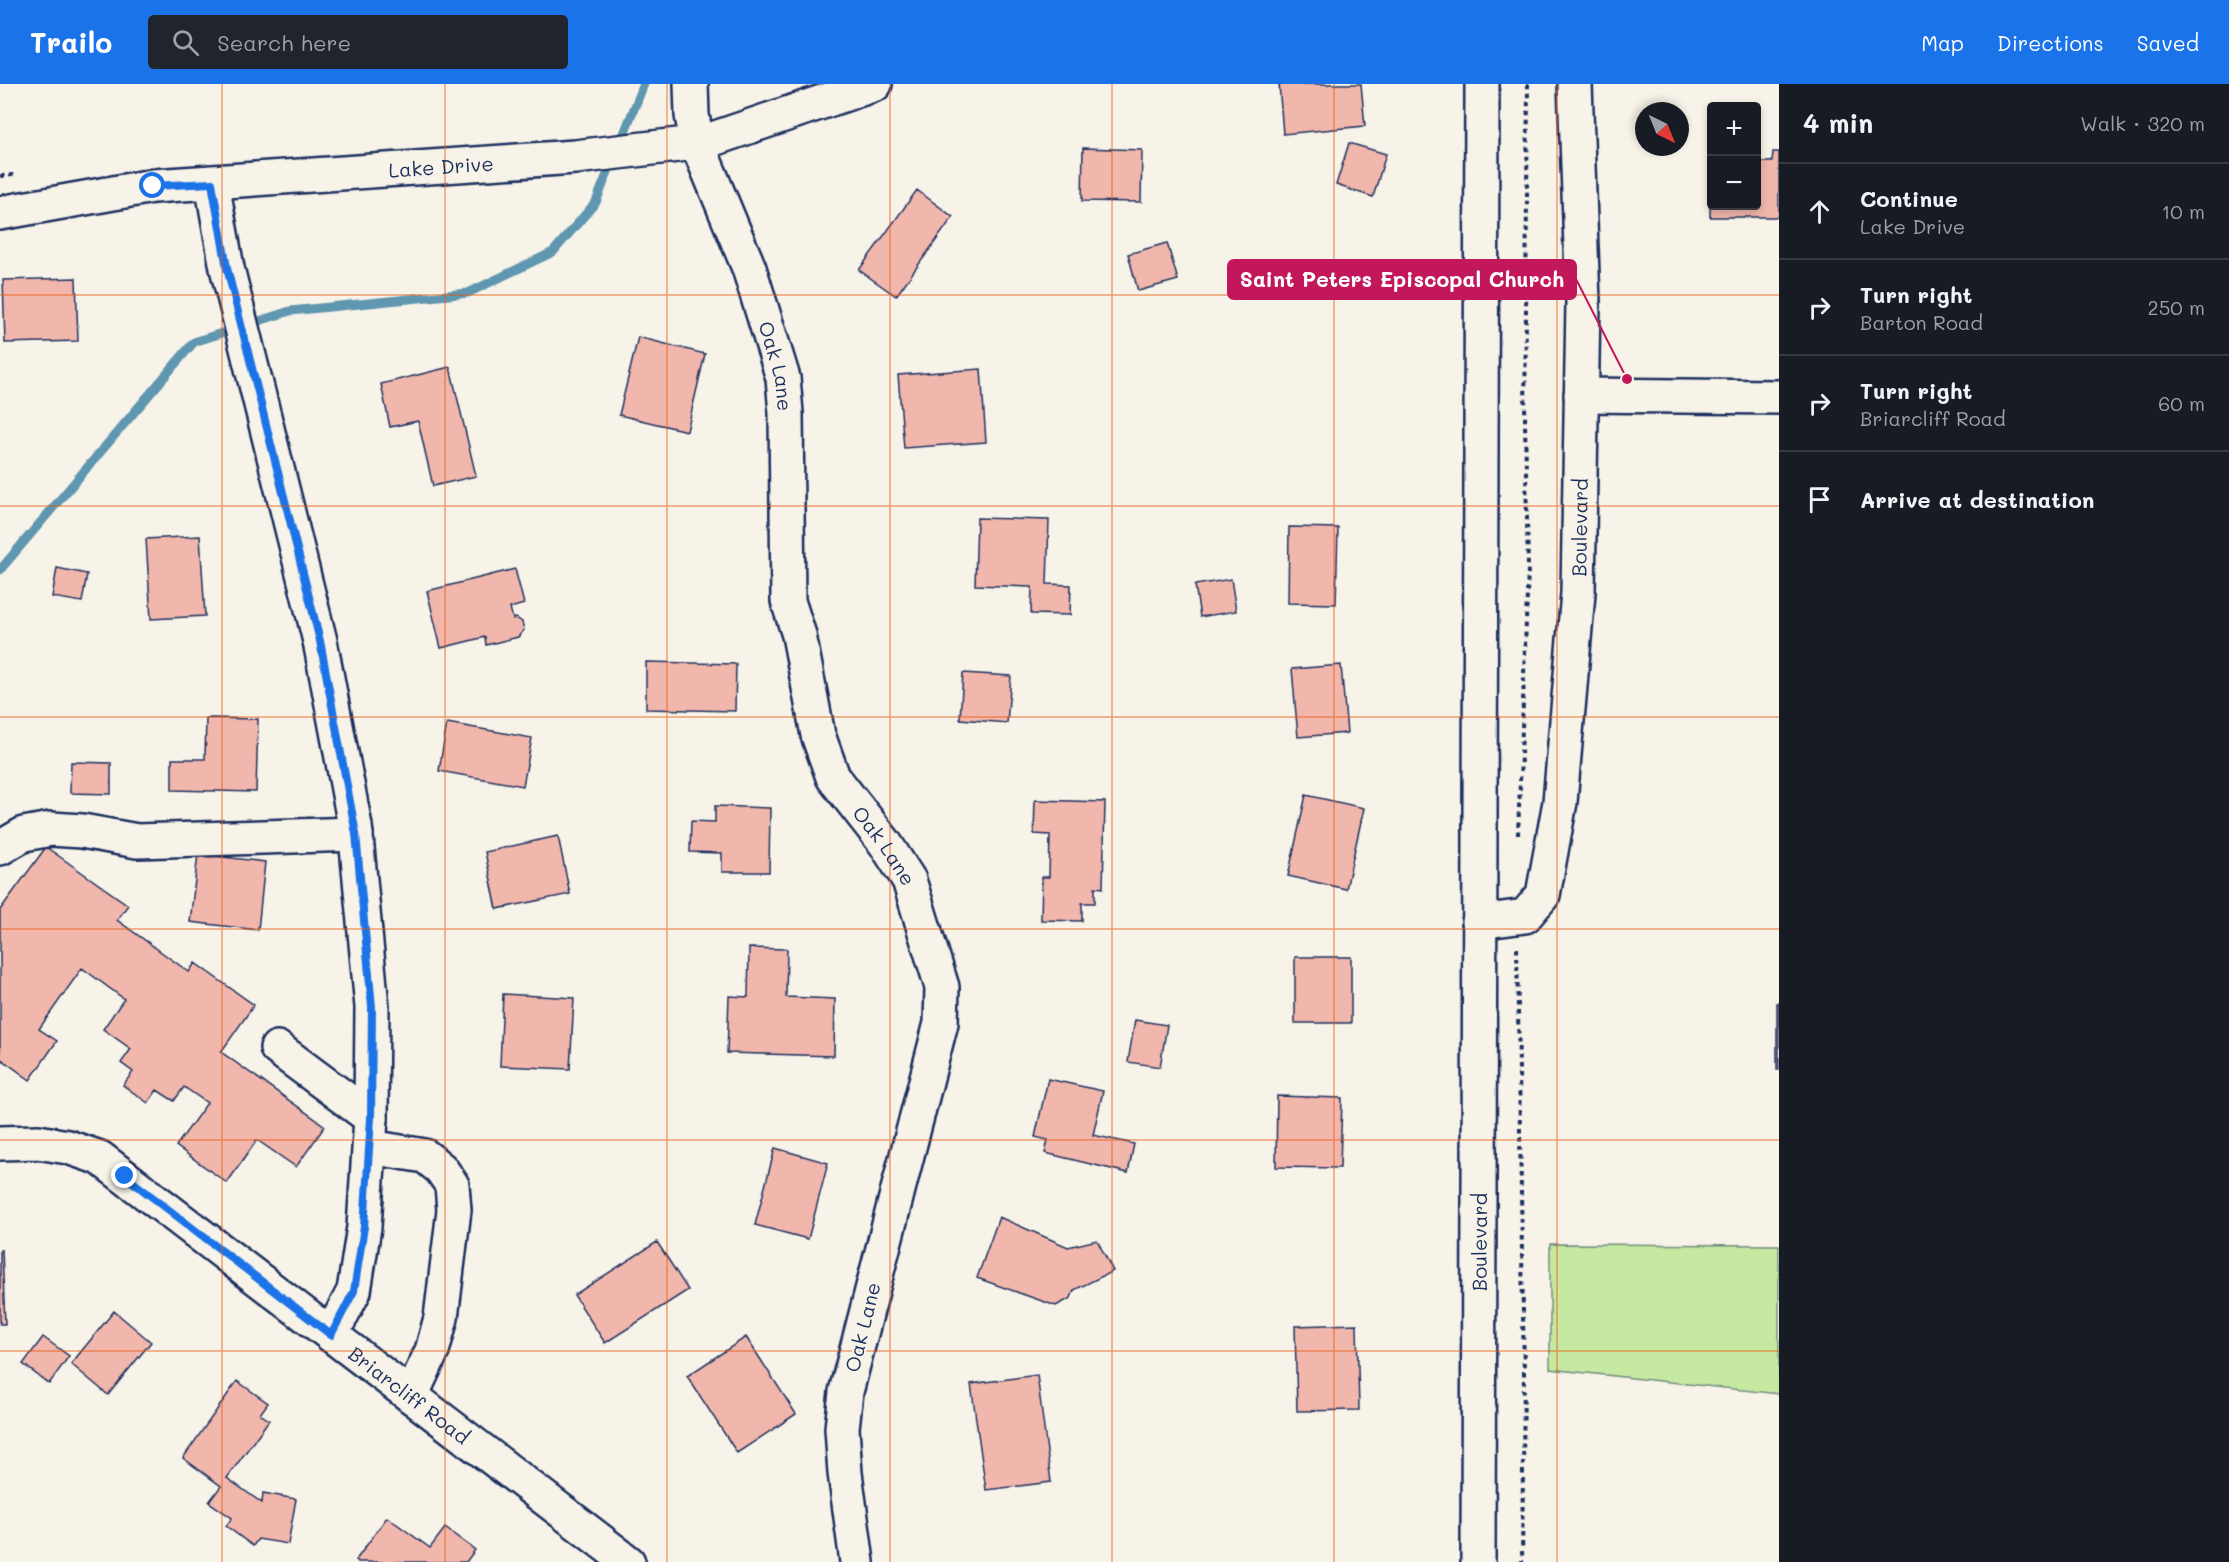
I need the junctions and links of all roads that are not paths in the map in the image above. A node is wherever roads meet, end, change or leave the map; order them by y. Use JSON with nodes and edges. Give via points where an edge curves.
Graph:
{"nodes":[{"id":1,"x":691,"y":84,"type":"edge"},
{"id":2,"x":875,"y":84,"type":"edge"},
{"id":3,"x":1482,"y":84,"type":"edge"},
{"id":4,"x":1575,"y":84,"type":"edge"},
{"id":5,"x":697,"y":143,"type":"junction"},
{"id":6,"x":212,"y":183,"type":"junction"},
{"id":7,"x":0,"y":213,"type":"edge"},
{"id":8,"x":1581,"y":395,"type":"junction"},
{"id":9,"x":1779,"y":397,"type":"edge"},
{"id":10,"x":356,"y":834,"type":"junction"},
{"id":11,"x":0,"y":848,"type":"edge"},
{"id":12,"x":1479,"y":922,"type":"junction"},
{"id":13,"x":277,"y":1048,"type":"dead end"},
{"id":14,"x":370,"y":1133,"type":"junction"},
{"id":15,"x":0,"y":1143,"type":"edge"},
{"id":16,"x":331,"y":1335,"type":"junction"},
{"id":17,"x":411,"y":1396,"type":"junction"},
{"id":18,"x":628,"y":1562,"type":"edge"},
{"id":19,"x":857,"y":1562,"type":"edge"},
{"id":20,"x":1478,"y":1562,"type":"edge"}],
"edges":[{"from":1,"to":5,"type":"street","name":"Oak Lane"},
{"from":2,"to":5,"type":"street","name":"Lake Drive"},
{"from":3,"to":12,"type":"street","name":"Boulevard"},
{"from":4,"to":8,"type":"street","name":"Boulevard","via":[[1583,302]]},
{"from":5,"to":6,"type":"street","name":"Lake Drive"},
{"from":5,"to":19,"type":"street","name":"Oak Lane","via":[[749,268],[783,378],[788,601],[799,635],[818,735],[833,777],[909,880],[942,987],[941,1023],[846,1392],[842,1428]]},
{"from":6,"to":7,"type":"street","name":"Lake Drive","via":[[153,186]]},
{"from":6,"to":10,"type":"street","via":[[227,268],[320,641]]},
{"from":8,"to":9,"type":"street"},
{"from":8,"to":12,"type":"street","name":"Boulevard","via":[[1578,593],[1560,802],[1543,895],[1525,916]]},
{"from":10,"to":11,"type":"street","via":[[137,841],[51,829],[24,834]]},
{"from":10,"to":14,"type":"street","via":[[372,1007]]},
{"from":12,"to":20,"type":"street","name":"Boulevard"},
{"from":13,"to":14,"type":"street"},
{"from":14,"to":16,"type":"street","via":[[364,1227],[354,1291]]},
{"from":14,"to":17,"type":"street","via":[[425,1156],[452,1185],[454,1210],[441,1318],[432,1351]]},
{"from":15,"to":16,"type":"street","name":"Briarcliff Road","via":[[68,1147],[100,1158]]},
{"from":16,"to":17,"type":"street","name":"Briarcliff Road"},
{"from":17,"to":18,"type":"street","name":"Briarcliff Road"}]}
